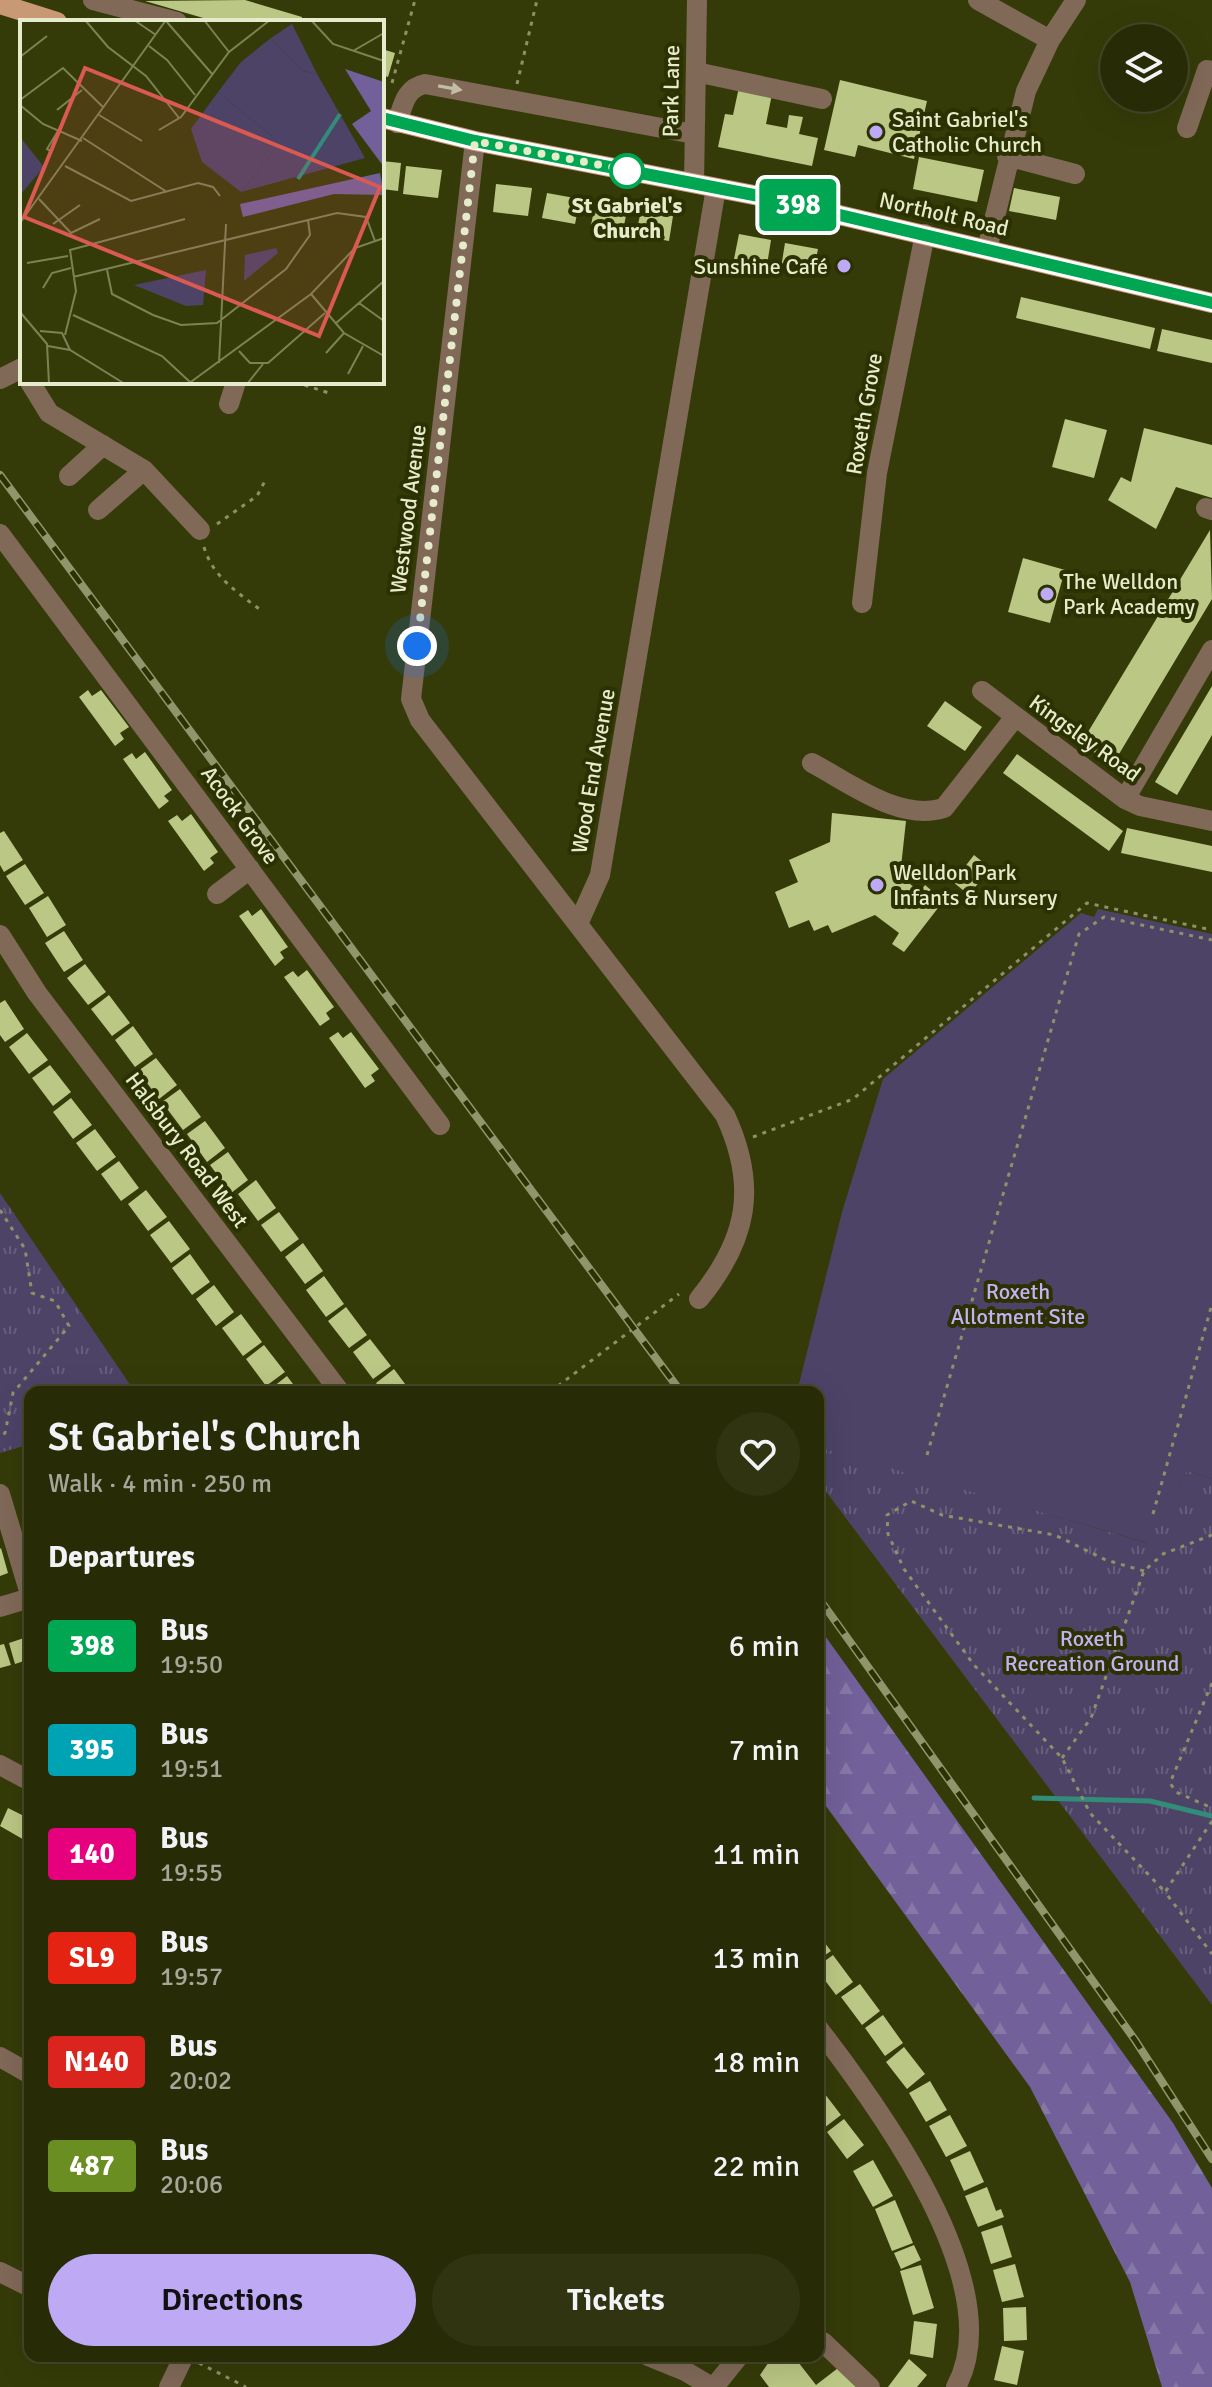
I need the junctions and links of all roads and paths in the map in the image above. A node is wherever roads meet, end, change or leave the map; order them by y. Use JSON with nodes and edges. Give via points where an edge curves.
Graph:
{"nodes":[{"id":1,"x":93,"y":0,"type":"edge"},
{"id":2,"x":415,"y":0,"type":"edge"},
{"id":3,"x":537,"y":0,"type":"edge"},
{"id":4,"x":697,"y":0,"type":"edge"},
{"id":5,"x":978,"y":0,"type":"edge"},
{"id":6,"x":1076,"y":0,"type":"edge"},
{"id":7,"x":0,"y":4,"type":"edge"},
{"id":8,"x":51,"y":20,"type":"edge"},
{"id":9,"x":169,"y":20,"type":"edge"},
{"id":10,"x":1050,"y":40,"type":"junction"},
{"id":11,"x":1212,"y":71,"type":"edge"},
{"id":12,"x":696,"y":72,"type":"junction"},
{"id":13,"x":390,"y":89,"type":"dead end"},
{"id":14,"x":513,"y":99,"type":"junction"},
{"id":15,"x":822,"y":99,"type":"dead end"},
{"id":16,"x":389,"y":120,"type":"edge"},
{"id":17,"x":1187,"y":128,"type":"dead end"},
{"id":18,"x":694,"y":134,"type":"junction"},
{"id":19,"x":475,"y":141,"type":"junction"},
{"id":20,"x":1007,"y":156,"type":"junction"},
{"id":21,"x":1075,"y":174,"type":"dead end"},
{"id":22,"x":694,"y":183,"type":"junction"},
{"id":23,"x":716,"y":188,"type":"junction"},
{"id":24,"x":925,"y":234,"type":"junction"},
{"id":25,"x":987,"y":249,"type":"junction"},
{"id":26,"x":1212,"y":303,"type":"edge"},
{"id":27,"x":20,"y":369,"type":"edge"},
{"id":28,"x":0,"y":379,"type":"edge"},
{"id":29,"x":31,"y":384,"type":"edge"},
{"id":30,"x":235,"y":384,"type":"edge"},
{"id":31,"x":301,"y":384,"type":"edge"},
{"id":32,"x":329,"y":393,"type":"dead end"},
{"id":33,"x":229,"y":404,"type":"dead end"},
{"id":34,"x":103,"y":445,"type":"junction"},
{"id":35,"x":144,"y":470,"type":"junction"},
{"id":36,"x":69,"y":476,"type":"dead end"},
{"id":37,"x":266,"y":479,"type":"dead end"},
{"id":38,"x":98,"y":510,"type":"dead end"},
{"id":39,"x":200,"y":530,"type":"junction"},
{"id":40,"x":0,"y":534,"type":"edge"},
{"id":41,"x":862,"y":603,"type":"dead end"},
{"id":42,"x":262,"y":611,"type":"dead end"},
{"id":43,"x":1212,"y":650,"type":"edge"},
{"id":44,"x":982,"y":691,"type":"dead end"},
{"id":45,"x":1015,"y":717,"type":"junction"},
{"id":46,"x":812,"y":763,"type":"dead end"},
{"id":47,"x":1125,"y":799,"type":"junction"},
{"id":48,"x":1212,"y":821,"type":"edge"},
{"id":49,"x":250,"y":869,"type":"junction"},
{"id":50,"x":217,"y":894,"type":"dead end"},
{"id":51,"x":578,"y":924,"type":"junction"},
{"id":52,"x":1212,"y":930,"type":"edge"},
{"id":53,"x":0,"y":935,"type":"edge"},
{"id":54,"x":1212,"y":940,"type":"edge"},
{"id":55,"x":440,"y":1125,"type":"dead end"},
{"id":56,"x":738,"y":1143,"type":"junction"},
{"id":57,"x":0,"y":1210,"type":"edge"},
{"id":58,"x":699,"y":1299,"type":"joint"},
{"id":59,"x":1212,"y":1304,"type":"edge"},
{"id":60,"x":335,"y":1386,"type":"edge"},
{"id":61,"x":558,"y":1386,"type":"edge"},
{"id":62,"x":0,"y":1437,"type":"edge"},
{"id":63,"x":927,"y":1455,"type":"dead end"},
{"id":64,"x":0,"y":1494,"type":"edge"},
{"id":65,"x":1153,"y":1514,"type":"dead end"},
{"id":66,"x":1212,"y":1535,"type":"edge"},
{"id":67,"x":1144,"y":1571,"type":"junction"},
{"id":68,"x":24,"y":1576,"type":"edge"},
{"id":69,"x":24,"y":1598,"type":"edge"},
{"id":70,"x":0,"y":1607,"type":"edge"},
{"id":71,"x":1212,"y":1683,"type":"edge"},
{"id":72,"x":1062,"y":1758,"type":"junction"},
{"id":73,"x":0,"y":1765,"type":"edge"},
{"id":74,"x":24,"y":1778,"type":"edge"},
{"id":75,"x":1212,"y":1808,"type":"edge"},
{"id":76,"x":1212,"y":1821,"type":"edge"},
{"id":77,"x":1165,"y":1892,"type":"junction"},
{"id":78,"x":1212,"y":1954,"type":"edge"},
{"id":79,"x":824,"y":2036,"type":"edge"},
{"id":80,"x":0,"y":2057,"type":"edge"},
{"id":81,"x":24,"y":2071,"type":"edge"},
{"id":82,"x":0,"y":2272,"type":"edge"},
{"id":83,"x":24,"y":2284,"type":"edge"},
{"id":84,"x":824,"y":2343,"type":"edge"},
{"id":85,"x":182,"y":2362,"type":"edge"},
{"id":86,"x":190,"y":2362,"type":"edge"},
{"id":87,"x":663,"y":2362,"type":"edge"},
{"id":88,"x":734,"y":2362,"type":"edge"},
{"id":89,"x":169,"y":2387,"type":"edge"},
{"id":90,"x":246,"y":2387,"type":"edge"},
{"id":91,"x":713,"y":2387,"type":"edge"},
{"id":92,"x":870,"y":2387,"type":"edge"},
{"id":93,"x":956,"y":2387,"type":"edge"}],
"edges":[{"from":1,"to":9,"type":"street"},
{"from":2,"to":13,"type":"path"},
{"from":3,"to":14,"type":"path"},
{"from":4,"to":12,"type":"street","name":"Park Lane"},
{"from":5,"to":10,"type":"street"},
{"from":6,"to":10,"type":"street"},
{"from":7,"to":8,"type":"main road"},
{"from":10,"to":20,"type":"street","via":[[1026,91]]},
{"from":11,"to":17,"type":"street","via":[[1207,70]]},
{"from":12,"to":15,"type":"street"},
{"from":12,"to":18,"type":"street","name":"Park Lane"},
{"from":16,"to":14,"type":"street","one_way":true,"via":[[407,94],[425,84]]},
{"from":14,"to":18,"type":"street"},
{"from":16,"to":19,"type":"main road","name":"Northolt Road"},
{"from":18,"to":22,"type":"street","name":"Park Lane"},
{"from":19,"to":22,"type":"main road","name":"Northolt Road"},
{"from":19,"to":51,"type":"street","name":"Westwood Avenue","via":[[411,699],[420,720]]},
{"from":20,"to":21,"type":"street"},
{"from":20,"to":25,"type":"street"},
{"from":22,"to":23,"type":"main road","name":"Northolt Road"},
{"from":23,"to":24,"type":"main road","name":"Northolt Road"},
{"from":23,"to":51,"type":"street","name":"Wood End Avenue","via":[[600,875]]},
{"from":24,"to":25,"type":"main road","name":"Northolt Road"},
{"from":24,"to":41,"type":"street","name":"Roxeth Grove","via":[[887,417]]},
{"from":25,"to":26,"type":"main road","name":"Northolt Road"},
{"from":27,"to":28,"type":"street"},
{"from":29,"to":34,"type":"street","via":[[49,413]]},
{"from":30,"to":33,"type":"street"},
{"from":31,"to":32,"type":"path"},
{"from":34,"to":35,"type":"street"},
{"from":34,"to":36,"type":"street"},
{"from":35,"to":38,"type":"street"},
{"from":35,"to":39,"type":"street"},
{"from":37,"to":39,"type":"path","via":[[257,496],[226,521]]},
{"from":39,"to":42,"type":"path","via":[[209,564]]},
{"from":40,"to":49,"type":"street","name":"Acock Grove"},
{"from":43,"to":47,"type":"street"},
{"from":44,"to":45,"type":"street","name":"Kingsley Road"},
{"from":45,"to":46,"type":"street","via":[[944,808],[931,812],[890,805]]},
{"from":45,"to":47,"type":"street","name":"Kingsley Road"},
{"from":47,"to":48,"type":"street","name":"Kingsley Road"},
{"from":49,"to":50,"type":"street"},
{"from":49,"to":55,"type":"street","name":"Acock Grove"},
{"from":51,"to":56,"type":"street","via":[[725,1115]]},
{"from":52,"to":56,"type":"path","via":[[1087,903],[853,1099]]},
{"from":53,"to":60,"type":"street","name":"Halsbury Road West","via":[[37,993]]},
{"from":54,"to":63,"type":"path","via":[[1104,917],[1079,934]]},
{"from":56,"to":58,"type":"street","via":[[746,1186],[740,1232],[722,1271]]},
{"from":57,"to":62,"type":"path","via":[[25,1249],[32,1293],[55,1301],[69,1326],[13,1393]]},
{"from":58,"to":61,"type":"path","via":[[688,1287]]},
{"from":59,"to":65,"type":"path"},
{"from":64,"to":68,"type":"street"},
{"from":66,"to":67,"type":"path","via":[[1163,1554]]},
{"from":67,"to":72,"type":"path","via":[[1091,1718]]},
{"from":67,"to":72,"type":"path","via":[[1106,1560],[1055,1535],[942,1515],[911,1501],[887,1515],[888,1534],[904,1569],[974,1665]]},
{"from":69,"to":70,"type":"street"},
{"from":71,"to":75,"type":"path","via":[[1170,1783],[1176,1792]]},
{"from":72,"to":77,"type":"path","via":[[1090,1813]]},
{"from":73,"to":74,"type":"street"},
{"from":76,"to":77,"type":"path"},
{"from":77,"to":78,"type":"path"},
{"from":79,"to":93,"type":"street","via":[[877,2107],[941,2221],[971,2334]]},
{"from":80,"to":81,"type":"street"},
{"from":82,"to":83,"type":"street"},
{"from":84,"to":92,"type":"street"},
{"from":85,"to":89,"type":"street"},
{"from":86,"to":90,"type":"path"},
{"from":87,"to":91,"type":"street"},
{"from":88,"to":91,"type":"street"}]}
